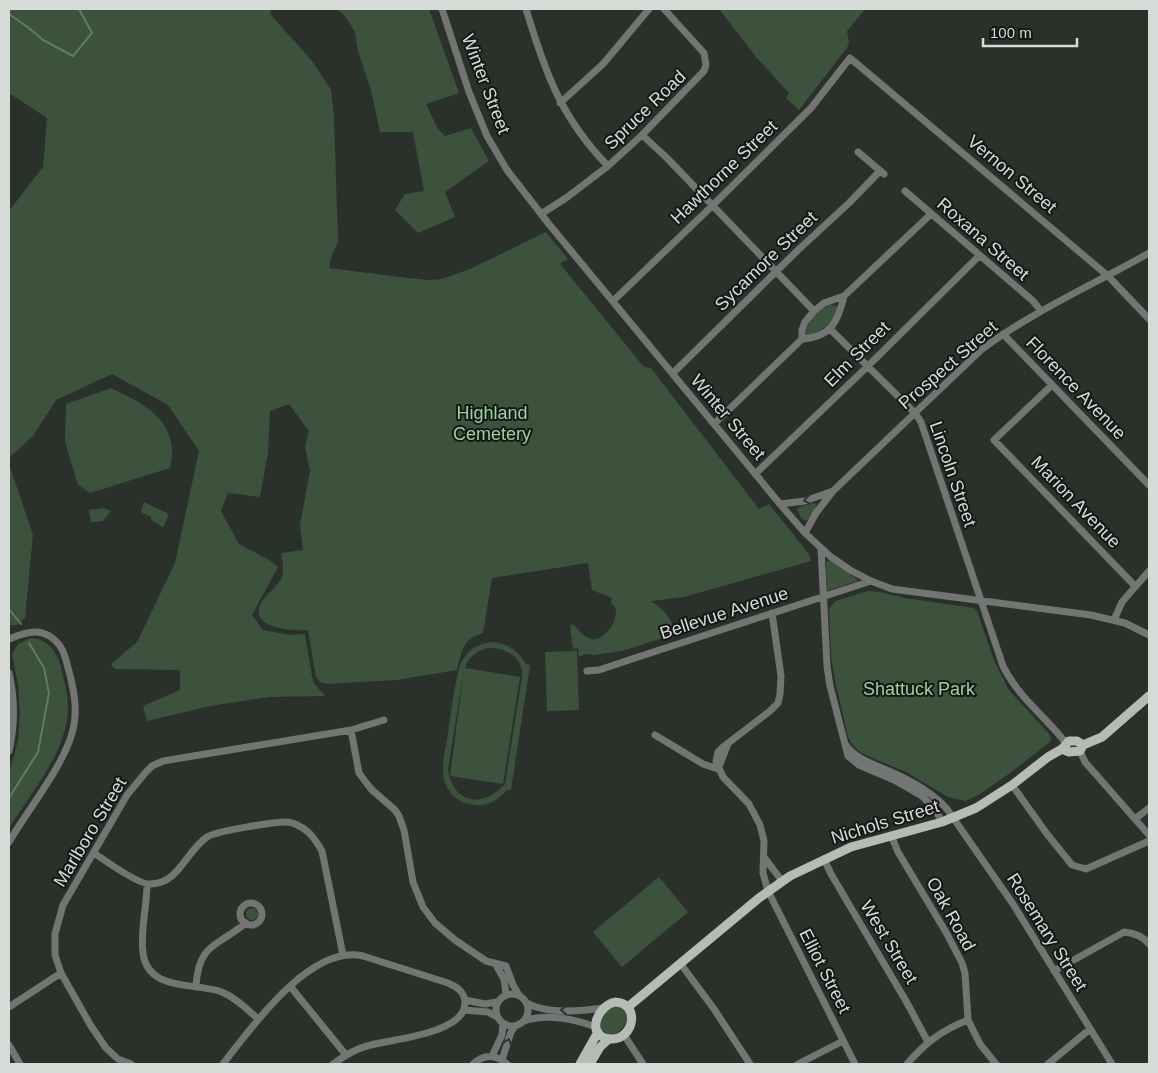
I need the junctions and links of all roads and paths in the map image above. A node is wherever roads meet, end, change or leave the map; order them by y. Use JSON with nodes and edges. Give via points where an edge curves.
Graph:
{"nodes":[{"id":1,"x":442,"y":9,"type":"edge"},
{"id":2,"x":526,"y":9,"type":"edge"},
{"id":3,"x":650,"y":9,"type":"edge"},
{"id":4,"x":664,"y":9,"type":"edge"},
{"id":5,"x":850,"y":58,"type":"joint"},
{"id":6,"x":560,"y":103,"type":"junction"},
{"id":7,"x":642,"y":135,"type":"junction"},
{"id":8,"x":858,"y":152,"type":"dead end"},
{"id":9,"x":608,"y":166,"type":"junction"},
{"id":10,"x":905,"y":190,"type":"dead end"},
{"id":11,"x":712,"y":206,"type":"junction"},
{"id":12,"x":541,"y":214,"type":"junction"},
{"id":13,"x":931,"y":214,"type":"junction"},
{"id":14,"x":1149,"y":253,"type":"edge"},
{"id":15,"x":980,"y":256,"type":"junction"},
{"id":16,"x":776,"y":272,"type":"junction"},
{"id":17,"x":1108,"y":276,"type":"junction"},
{"id":18,"x":844,"y":296,"type":"junction"},
{"id":19,"x":613,"y":301,"type":"junction"},
{"id":20,"x":1042,"y":311,"type":"junction"},
{"id":21,"x":814,"y":312,"type":"junction"},
{"id":22,"x":1149,"y":319,"type":"edge"},
{"id":23,"x":830,"y":329,"type":"junction"},
{"id":24,"x":1003,"y":334,"type":"junction"},
{"id":25,"x":802,"y":339,"type":"junction"},
{"id":26,"x":868,"y":366,"type":"junction"},
{"id":27,"x":673,"y":373,"type":"junction"},
{"id":28,"x":1052,"y":385,"type":"junction"},
{"id":29,"x":915,"y":413,"type":"junction"},
{"id":30,"x":714,"y":424,"type":"junction"},
{"id":31,"x":756,"y":474,"type":"junction"},
{"id":32,"x":1149,"y":485,"type":"edge"},
{"id":33,"x":833,"y":491,"type":"junction"},
{"id":34,"x":780,"y":504,"type":"junction"},
{"id":35,"x":806,"y":533,"type":"junction"},
{"id":36,"x":821,"y":549,"type":"junction"},
{"id":37,"x":1149,"y":571,"type":"edge"},
{"id":38,"x":871,"y":581,"type":"junction"},
{"id":39,"x":1135,"y":586,"type":"junction"},
{"id":40,"x":823,"y":596,"type":"junction"},
{"id":41,"x":980,"y":601,"type":"junction"},
{"id":42,"x":772,"y":613,"type":"junction"},
{"id":43,"x":1114,"y":620,"type":"junction"},
{"id":44,"x":1149,"y":635,"type":"edge"},
{"id":45,"x":9,"y":639,"type":"edge"},
{"id":46,"x":587,"y":671,"type":"dead end"},
{"id":47,"x":9,"y":673,"type":"edge"},
{"id":48,"x":10,"y":693,"type":"edge"},
{"id":49,"x":1149,"y":696,"type":"edge"},
{"id":50,"x":384,"y":720,"type":"dead end"},
{"id":51,"x":352,"y":730,"type":"junction"},
{"id":52,"x":655,"y":735,"type":"dead end"},
{"id":53,"x":1064,"y":746,"type":"junction"},
{"id":54,"x":1082,"y":748,"type":"junction"},
{"id":55,"x":9,"y":751,"type":"edge"},
{"id":56,"x":718,"y":769,"type":"junction"},
{"id":57,"x":879,"y":770,"type":"junction"},
{"id":58,"x":1012,"y":785,"type":"junction"},
{"id":59,"x":1149,"y":808,"type":"edge"},
{"id":60,"x":954,"y":818,"type":"junction"},
{"id":61,"x":1135,"y":819,"type":"junction"},
{"id":62,"x":942,"y":822,"type":"junction"},
{"id":63,"x":891,"y":835,"type":"junction"},
{"id":64,"x":1149,"y":835,"type":"edge"},
{"id":65,"x":1149,"y":841,"type":"edge"},
{"id":66,"x":9,"y":842,"type":"edge"},
{"id":67,"x":94,"y":853,"type":"junction"},
{"id":68,"x":764,"y":857,"type":"junction"},
{"id":69,"x":824,"y":859,"type":"junction"},
{"id":70,"x":782,"y":881,"type":"junction"},
{"id":71,"x":147,"y":884,"type":"junction"},
{"id":72,"x":768,"y":891,"type":"junction"},
{"id":73,"x":246,"y":923,"type":"dead end"},
{"id":74,"x":1149,"y":944,"type":"edge"},
{"id":75,"x":343,"y":955,"type":"junction"},
{"id":76,"x":680,"y":963,"type":"junction"},
{"id":77,"x":496,"y":964,"type":"junction"},
{"id":78,"x":1054,"y":971,"type":"junction"},
{"id":79,"x":61,"y":973,"type":"junction"},
{"id":80,"x":196,"y":986,"type":"junction"},
{"id":81,"x":290,"y":986,"type":"junction"},
{"id":82,"x":506,"y":994,"type":"junction"},
{"id":83,"x":519,"y":995,"type":"junction"},
{"id":84,"x":497,"y":1002,"type":"junction"},
{"id":85,"x":527,"y":1003,"type":"junction"},
{"id":86,"x":465,"y":1005,"type":"junction"},
{"id":87,"x":9,"y":1007,"type":"edge"},
{"id":88,"x":628,"y":1007,"type":"junction"},
{"id":89,"x":603,"y":1008,"type":"junction"},
{"id":90,"x":497,"y":1017,"type":"junction"},
{"id":91,"x":258,"y":1019,"type":"junction"},
{"id":92,"x":968,"y":1020,"type":"junction"},
{"id":93,"x":524,"y":1021,"type":"junction"},
{"id":94,"x":503,"y":1024,"type":"junction"},
{"id":95,"x":515,"y":1026,"type":"junction"},
{"id":96,"x":1090,"y":1029,"type":"junction"},
{"id":97,"x":597,"y":1030,"type":"junction"},
{"id":98,"x":624,"y":1035,"type":"junction"},
{"id":99,"x":609,"y":1039,"type":"junction"},
{"id":100,"x":843,"y":1041,"type":"junction"},
{"id":101,"x":928,"y":1042,"type":"junction"},
{"id":102,"x":9,"y":1045,"type":"edge"},
{"id":103,"x":346,"y":1055,"type":"junction"},
{"id":104,"x":492,"y":1056,"type":"junction"},
{"id":105,"x":504,"y":1062,"type":"edge"},
{"id":106,"x":20,"y":1064,"type":"edge"},
{"id":107,"x":131,"y":1064,"type":"edge"},
{"id":108,"x":223,"y":1064,"type":"edge"},
{"id":109,"x":333,"y":1064,"type":"edge"},
{"id":110,"x":473,"y":1064,"type":"edge"},
{"id":111,"x":580,"y":1064,"type":"edge"},
{"id":112,"x":590,"y":1064,"type":"edge"},
{"id":113,"x":643,"y":1064,"type":"edge"},
{"id":114,"x":750,"y":1064,"type":"edge"},
{"id":115,"x":798,"y":1064,"type":"edge"},
{"id":116,"x":855,"y":1064,"type":"edge"},
{"id":117,"x":907,"y":1064,"type":"edge"},
{"id":118,"x":996,"y":1064,"type":"edge"},
{"id":119,"x":1048,"y":1064,"type":"edge"},
{"id":120,"x":1112,"y":1064,"type":"edge"}],
"edges":[{"from":1,"to":12,"type":"street","name":"Winter Street","via":[[487,136],[507,170]]},
{"from":2,"to":6,"type":"street"},
{"from":3,"to":6,"type":"street","via":[[602,64]]},
{"from":4,"to":7,"type":"street","name":"Spruce Road","via":[[704,53],[704,71]]},
{"from":5,"to":11,"type":"street","name":"Hawthorne Street","via":[[811,108]]},
{"from":5,"to":17,"type":"street","name":"Vernon Street"},
{"from":6,"to":9,"type":"street"},
{"from":7,"to":9,"type":"street","name":"Spruce Road"},
{"from":7,"to":11,"type":"street"},
{"from":8,"to":16,"type":"street","name":"Sycamore Street","via":[[882,173]]},
{"from":9,"to":12,"type":"street","name":"Spruce Road"},
{"from":10,"to":13,"type":"street","name":"Roxana Street"},
{"from":11,"to":16,"type":"street"},
{"from":11,"to":19,"type":"street","name":"Hawthorne Street"},
{"from":12,"to":19,"type":"street","name":"Winter Street"},
{"from":13,"to":15,"type":"street","name":"Roxana Street"},
{"from":13,"to":18,"type":"street"},
{"from":14,"to":17,"type":"street","name":"Prospect Street"},
{"from":15,"to":20,"type":"street","name":"Roxana Street"},
{"from":15,"to":26,"type":"street","name":"Elm Street"},
{"from":16,"to":21,"type":"street"},
{"from":16,"to":27,"type":"street","name":"Sycamore Street"},
{"from":17,"to":20,"type":"street","name":"Prospect Street"},
{"from":17,"to":22,"type":"street","name":"Vernon Street"},
{"from":18,"to":21,"type":"street","via":[[824,303]]},
{"from":18,"to":23,"type":"street","via":[[837,321]]},
{"from":19,"to":27,"type":"street","name":"Winter Street"},
{"from":20,"to":24,"type":"street","name":"Prospect Street"},
{"from":21,"to":25,"type":"street","via":[[804,322]]},
{"from":23,"to":25,"type":"street"},
{"from":23,"to":26,"type":"street","name":"Lincoln Street"},
{"from":24,"to":28,"type":"street","name":"Florence Avenue"},
{"from":24,"to":29,"type":"street","name":"Prospect Street"},
{"from":25,"to":30,"type":"street"},
{"from":26,"to":29,"type":"street","name":"Lincoln Street"},
{"from":26,"to":31,"type":"street","name":"Elm Street"},
{"from":27,"to":30,"type":"street","name":"Winter Street"},
{"from":28,"to":32,"type":"street","name":"Florence Avenue"},
{"from":28,"to":39,"type":"street","name":"Marion Avenue","via":[[994,440]]},
{"from":29,"to":33,"type":"street","name":"Prospect Street"},
{"from":29,"to":41,"type":"street","name":"Lincoln Street","via":[[923,427]]},
{"from":30,"to":31,"type":"street","name":"Winter Street"},
{"from":31,"to":34,"type":"street","name":"Winter Street"},
{"from":33,"to":34,"type":"street","name":"Prospect Street","one_way":true,"via":[[816,498]]},
{"from":33,"to":35,"type":"street","name":"Prospect Street"},
{"from":34,"to":35,"type":"street","name":"Winter Street"},
{"from":35,"to":36,"type":"street","name":"Winter Street"},
{"from":36,"to":38,"type":"street","name":"Winter Street"},
{"from":36,"to":40,"type":"street"},
{"from":37,"to":39,"type":"street"},
{"from":38,"to":40,"type":"street","name":"Bellevue Avenue"},
{"from":38,"to":41,"type":"street","name":"Winter Street","via":[[907,592]]},
{"from":39,"to":43,"type":"street","via":[[1122,602]]},
{"from":40,"to":42,"type":"street","name":"Bellevue Avenue"},
{"from":40,"to":57,"type":"street","via":[[828,676],[844,744],[858,758]]},
{"from":41,"to":43,"type":"street","name":"Winter Street"},
{"from":41,"to":53,"type":"street","name":"Lincoln Street","via":[[1008,676]]},
{"from":42,"to":46,"type":"street","name":"Bellevue Avenue","via":[[599,670]]},
{"from":42,"to":56,"type":"street","via":[[782,686],[778,703],[728,744]]},
{"from":43,"to":44,"type":"street","name":"Winter Street"},
{"from":45,"to":66,"type":"street","via":[[34,631],[58,644],[64,655],[75,703],[74,724],[68,744]]},
{"from":47,"to":48,"type":"street"},
{"from":48,"to":55,"type":"street","via":[[13,723]]},
{"from":49,"to":54,"type":"main road","via":[[1102,737]]},
{"from":50,"to":51,"type":"street","name":"Marlboro Street"},
{"from":51,"to":67,"type":"street","name":"Marlboro Street","via":[[152,766],[127,795]]},
{"from":51,"to":77,"type":"street","via":[[359,773],[399,816],[413,882],[423,907],[435,923],[455,940]]},
{"from":52,"to":56,"type":"street","via":[[703,764]]},
{"from":53,"to":54,"type":"main road","via":[[1069,752]]},
{"from":53,"to":58,"type":"main road","name":"Nichols Street"},
{"from":54,"to":61,"type":"street","via":[[1086,762]]},
{"from":56,"to":68,"type":"street","name":"Elliot Street","via":[[757,818],[763,833]]},
{"from":57,"to":60,"type":"street","name":"Rosemary Street","via":[[906,779],[925,790]]},
{"from":57,"to":62,"type":"street","via":[[922,796]]},
{"from":58,"to":60,"type":"main road","name":"Nichols Street"},
{"from":58,"to":65,"type":"street","via":[[1072,865],[1086,869]]},
{"from":59,"to":61,"type":"street"},
{"from":60,"to":62,"type":"main road","name":"Nichols Street"},
{"from":60,"to":78,"type":"street","name":"Rosemary Street"},
{"from":61,"to":64,"type":"street"},
{"from":62,"to":63,"type":"main road","name":"Nichols Street"},
{"from":63,"to":69,"type":"main road","name":"Nichols Street","via":[[864,842]]},
{"from":63,"to":92,"type":"street","name":"Oak Road","via":[[962,963]]},
{"from":67,"to":71,"type":"street"},
{"from":67,"to":79,"type":"street","name":"Marlboro Street","via":[[59,917],[54,947]]},
{"from":68,"to":70,"type":"street"},
{"from":68,"to":72,"type":"street","name":"Elliot Street","via":[[763,873]]},
{"from":69,"to":70,"type":"main road","name":"Nichols Street"},
{"from":69,"to":101,"type":"street","name":"West Street"},
{"from":70,"to":72,"type":"main road","name":"Nichols Street"},
{"from":71,"to":75,"type":"street","via":[[170,878],[198,844],[214,834],[288,822],[312,836],[322,851]]},
{"from":71,"to":80,"type":"street","via":[[142,938],[145,962],[156,976],[171,983]]},
{"from":72,"to":76,"type":"main road","name":"Nichols Street"},
{"from":72,"to":100,"type":"street","name":"Elliot Street"},
{"from":73,"to":80,"type":"street","via":[[205,952],[198,966]]},
{"from":74,"to":78,"type":"street","via":[[1130,933],[1118,934]]},
{"from":75,"to":81,"type":"street","via":[[313,969]]},
{"from":75,"to":86,"type":"street","via":[[364,956],[448,984],[460,990]]},
{"from":76,"to":88,"type":"main road","name":"Nichols Street"},
{"from":76,"to":114,"type":"street"},
{"from":77,"to":82,"type":"street","via":[[504,979]]},
{"from":77,"to":83,"type":"street","via":[[506,966]]},
{"from":78,"to":96,"type":"street","name":"Rosemary Street"},
{"from":79,"to":87,"type":"street"},
{"from":79,"to":107,"type":"street","name":"Marlboro Street","via":[[101,1042],[118,1059]]},
{"from":80,"to":91,"type":"street","via":[[228,995]]},
{"from":81,"to":91,"type":"street"},
{"from":81,"to":103,"type":"street"},
{"from":82,"to":83,"type":"street"},
{"from":82,"to":84,"type":"street"},
{"from":83,"to":85,"type":"street"},
{"from":84,"to":86,"type":"street"},
{"from":84,"to":90,"type":"street"},
{"from":89,"to":85,"type":"street","one_way":true,"via":[[558,1010]]},
{"from":85,"to":93,"type":"street"},
{"from":86,"to":90,"type":"street"},
{"from":86,"to":103,"type":"street","via":[[452,1022],[432,1032],[368,1045]]},
{"from":88,"to":89,"type":"main road","via":[[615,1002]]},
{"from":88,"to":98,"type":"main road","via":[[632,1019]]},
{"from":89,"to":97,"type":"main road","via":[[597,1016]]},
{"from":90,"to":94,"type":"street"},
{"from":91,"to":108,"type":"street"},
{"from":92,"to":101,"type":"street"},
{"from":92,"to":118,"type":"street","name":"Oak Road","via":[[980,1044]]},
{"from":93,"to":95,"type":"street"},
{"from":93,"to":97,"type":"street","via":[[537,1017],[552,1018],[577,1022]]},
{"from":94,"to":95,"type":"street"},
{"from":94,"to":104,"type":"street","via":[[502,1035]]},
{"from":105,"to":95,"type":"street","one_way":true},
{"from":96,"to":119,"type":"street"},
{"from":96,"to":120,"type":"street","name":"Rosemary Street"},
{"from":97,"to":99,"type":"main road"},
{"from":97,"to":111,"type":"main road"},
{"from":98,"to":99,"type":"main road"},
{"from":98,"to":113,"type":"street"},
{"from":99,"to":112,"type":"main road"},
{"from":100,"to":115,"type":"street"},
{"from":100,"to":116,"type":"street","name":"Elliot Street"},
{"from":101,"to":117,"type":"street"},
{"from":102,"to":106,"type":"street"},
{"from":103,"to":109,"type":"street"},
{"from":104,"to":105,"type":"street"},
{"from":104,"to":110,"type":"street","via":[[485,1056]]}]}
